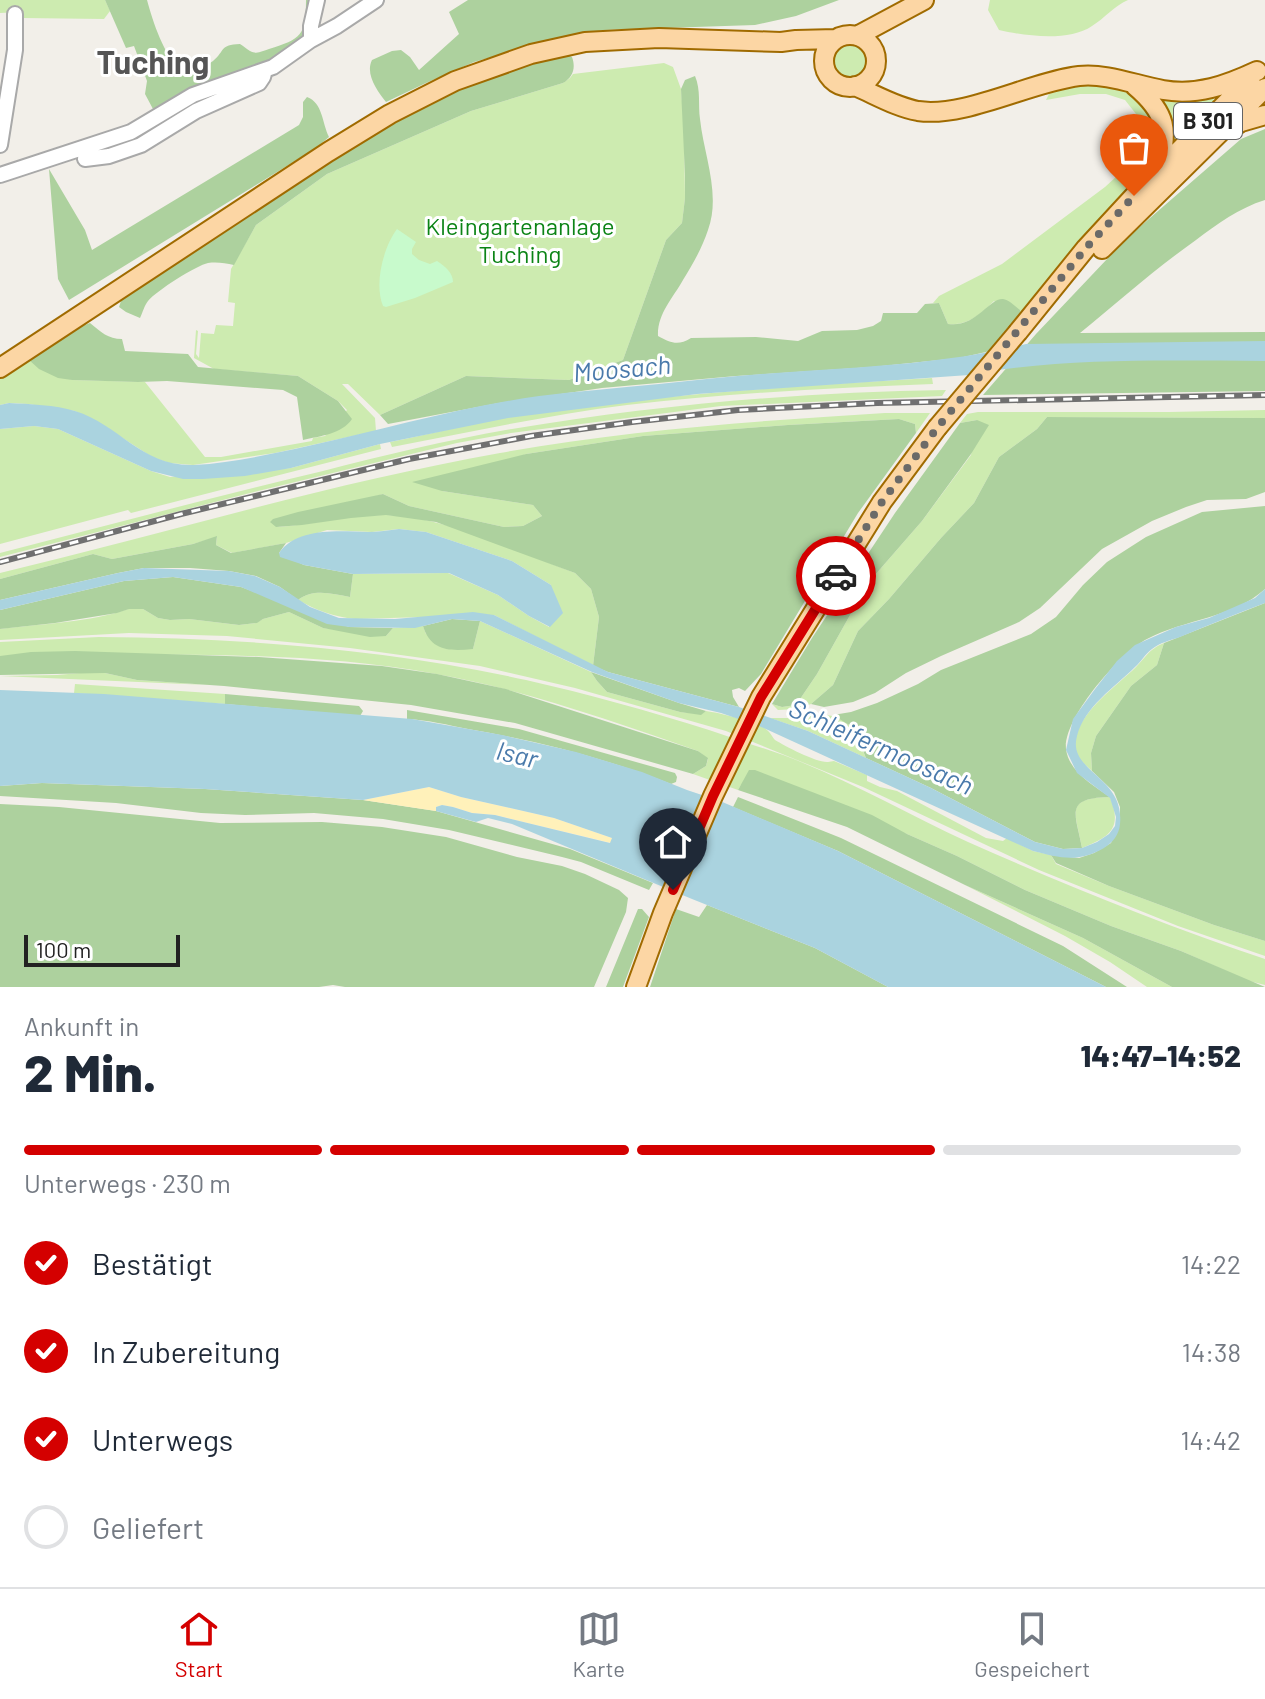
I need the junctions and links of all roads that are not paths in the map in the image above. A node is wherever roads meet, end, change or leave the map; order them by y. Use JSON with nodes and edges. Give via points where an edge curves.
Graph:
{"nodes":[{"id":1,"x":317,"y":0,"type":"edge"},
{"id":2,"x":376,"y":0,"type":"edge"},
{"id":3,"x":917,"y":4,"type":"edge"},
{"id":4,"x":15,"y":14,"type":"dead end"},
{"id":5,"x":857,"y":36,"type":"junction"},
{"id":6,"x":836,"y":39,"type":"junction"},
{"id":7,"x":311,"y":40,"type":"junction"},
{"id":8,"x":781,"y":42,"type":"junction"},
{"id":9,"x":824,"y":60,"type":"junction"},
{"id":10,"x":874,"y":62,"type":"junction"},
{"id":11,"x":265,"y":70,"type":"junction"},
{"id":12,"x":1262,"y":74,"type":"edge"},
{"id":13,"x":1130,"y":82,"type":"junction"},
{"id":14,"x":855,"y":86,"type":"junction"},
{"id":15,"x":900,"y":106,"type":"junction"},
{"id":16,"x":1265,"y":115,"type":"edge"},
{"id":17,"x":0,"y":145,"type":"edge"},
{"id":18,"x":1204,"y":146,"type":"junction"},
{"id":19,"x":85,"y":159,"type":"dead end"},
{"id":20,"x":1158,"y":171,"type":"junction"},
{"id":21,"x":0,"y":175,"type":"edge"},
{"id":22,"x":1018,"y":332,"type":"junction"},
{"id":23,"x":0,"y":367,"type":"edge"},
{"id":24,"x":636,"y":987,"type":"edge"}],
"edges":[{"from":1,"to":7,"type":"street"},
{"from":2,"to":7,"type":"street"},
{"from":3,"to":5,"type":"main road"},
{"from":3,"to":10,"type":"main road","via":[[890,29]]},
{"from":4,"to":17,"type":"street","via":[[15,50]]},
{"from":5,"to":6,"type":"main road"},
{"from":5,"to":10,"type":"main road","via":[[868,42]]},
{"from":6,"to":8,"type":"main road"},
{"from":6,"to":9,"type":"main road"},
{"from":7,"to":11,"type":"street"},
{"from":8,"to":9,"type":"main road"},
{"from":8,"to":23,"type":"main road","via":[[585,42],[531,54],[455,81],[328,152]]},
{"from":9,"to":14,"type":"main road","via":[[836,83]]},
{"from":10,"to":14,"type":"main road","via":[[866,81]]},
{"from":10,"to":15,"type":"main road","via":[[877,79]]},
{"from":11,"to":19,"type":"street","via":[[259,83],[196,111],[150,141]]},
{"from":11,"to":21,"type":"street","via":[[193,95],[131,132]]},
{"from":12,"to":13,"type":"main road","number":"B 301","via":[[1202,91]]},
{"from":12,"to":18,"type":"main road","number":"B 301"},
{"from":12,"to":20,"type":"main road","number":"B 301"},
{"from":13,"to":15,"type":"main road","number":"B 301","via":[[1079,76],[947,110]]},
{"from":13,"to":20,"type":"main road","number":"B 301","via":[[1159,113],[1164,147]]},
{"from":14,"to":15,"type":"main road","number":"B 301"},
{"from":16,"to":18,"type":"main road","number":"B 301","via":[[1241,122]]},
{"from":18,"to":22,"type":"main road","number":"B 301"},
{"from":20,"to":22,"type":"main road","number":"B 301"},
{"from":22,"to":24,"type":"main road","number":"B 301","bridge":true,"via":[[882,502],[761,697],[713,796]]}]}
